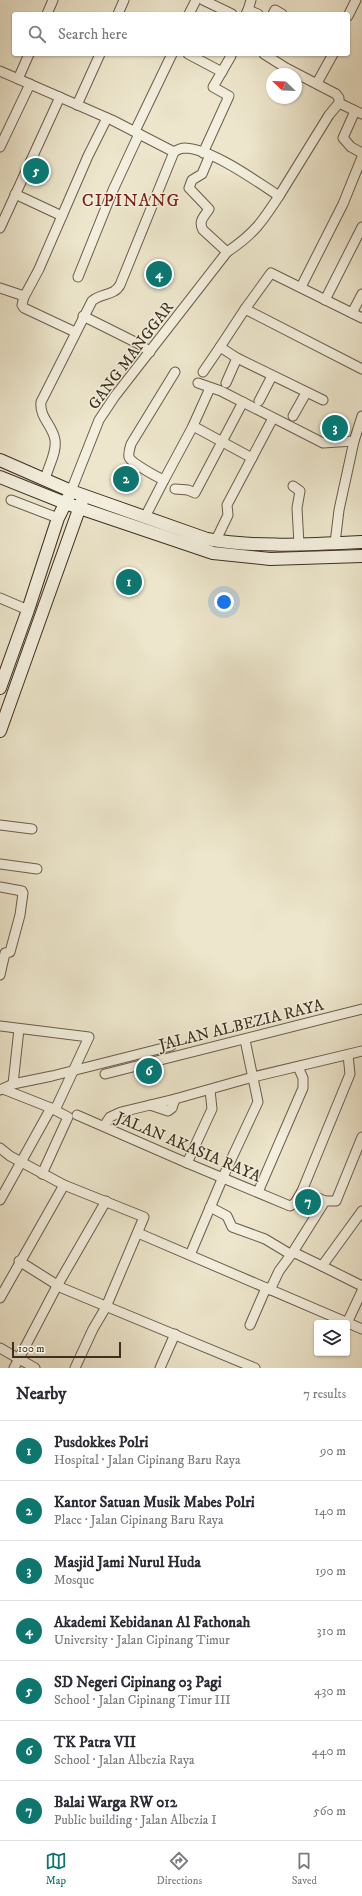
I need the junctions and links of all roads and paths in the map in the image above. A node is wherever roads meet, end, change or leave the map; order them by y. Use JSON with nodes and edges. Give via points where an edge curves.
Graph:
{"nodes":[{"id":1,"x":53,"y":0,"type":"edge"},
{"id":2,"x":124,"y":0,"type":"edge"},
{"id":3,"x":196,"y":0,"type":"edge"},
{"id":4,"x":203,"y":0,"type":"edge"},
{"id":5,"x":251,"y":0,"type":"edge"},
{"id":6,"x":356,"y":0,"type":"edge"},
{"id":7,"x":47,"y":12,"type":"edge"},
{"id":8,"x":119,"y":12,"type":"edge"},
{"id":9,"x":190,"y":12,"type":"edge"},
{"id":10,"x":228,"y":12,"type":"edge"},
{"id":11,"x":247,"y":12,"type":"edge"},
{"id":12,"x":350,"y":12,"type":"edge"},
{"id":13,"x":28,"y":56,"type":"edge"},
{"id":14,"x":99,"y":56,"type":"edge"},
{"id":15,"x":171,"y":56,"type":"edge"},
{"id":16,"x":192,"y":56,"type":"edge"},
{"id":17,"x":231,"y":56,"type":"dead end"},
{"id":18,"x":267,"y":56,"type":"edge"},
{"id":19,"x":332,"y":56,"type":"edge"},
{"id":20,"x":0,"y":71,"type":"edge"},
{"id":21,"x":222,"y":72,"type":"junction"},
{"id":22,"x":18,"y":79,"type":"junction"},
{"id":23,"x":317,"y":83,"type":"junction"},
{"id":24,"x":30,"y":84,"type":"junction"},
{"id":25,"x":60,"y":97,"type":"junction"},
{"id":26,"x":339,"y":103,"type":"junction"},
{"id":27,"x":77,"y":104,"type":"junction"},
{"id":28,"x":358,"y":112,"type":"edge"},
{"id":29,"x":107,"y":118,"type":"junction"},
{"id":30,"x":4,"y":132,"type":"edge"},
{"id":31,"x":137,"y":132,"type":"junction"},
{"id":32,"x":0,"y":147,"type":"edge"},
{"id":33,"x":174,"y":152,"type":"junction"},
{"id":34,"x":362,"y":153,"type":"edge"},
{"id":35,"x":207,"y":154,"type":"junction"},
{"id":36,"x":362,"y":156,"type":"edge"},
{"id":37,"x":15,"y":194,"type":"junction"},
{"id":38,"x":279,"y":196,"type":"junction"},
{"id":39,"x":62,"y":216,"type":"junction"},
{"id":40,"x":362,"y":227,"type":"edge"},
{"id":41,"x":0,"y":228,"type":"edge"},
{"id":42,"x":227,"y":252,"type":"junction"},
{"id":43,"x":78,"y":277,"type":"dead end"},
{"id":44,"x":302,"y":287,"type":"junction"},
{"id":45,"x":1,"y":291,"type":"edge"},
{"id":46,"x":362,"y":294,"type":"edge"},
{"id":47,"x":24,"y":297,"type":"junction"},
{"id":48,"x":325,"y":300,"type":"junction"},
{"id":49,"x":245,"y":309,"type":"junction"},
{"id":50,"x":352,"y":313,"type":"junction"},
{"id":51,"x":83,"y":316,"type":"junction"},
{"id":52,"x":362,"y":318,"type":"edge"},
{"id":53,"x":75,"y":332,"type":"junction"},
{"id":54,"x":220,"y":347,"type":"junction"},
{"id":55,"x":150,"y":352,"type":"junction"},
{"id":56,"x":238,"y":358,"type":"junction"},
{"id":57,"x":362,"y":369,"type":"edge"},
{"id":58,"x":175,"y":372,"type":"dead end"},
{"id":59,"x":203,"y":372,"type":"dead end"},
{"id":60,"x":272,"y":376,"type":"junction"},
{"id":61,"x":198,"y":383,"type":"dead end"},
{"id":62,"x":226,"y":383,"type":"dead end"},
{"id":63,"x":210,"y":388,"type":"junction"},
{"id":64,"x":306,"y":393,"type":"junction"},
{"id":65,"x":323,"y":400,"type":"dead end"},
{"id":66,"x":259,"y":401,"type":"dead end"},
{"id":67,"x":243,"y":402,"type":"junction"},
{"id":68,"x":293,"y":416,"type":"dead end"},
{"id":69,"x":362,"y":416,"type":"edge"},
{"id":70,"x":273,"y":418,"type":"junction"},
{"id":71,"x":193,"y":426,"type":"junction"},
{"id":72,"x":354,"y":441,"type":"junction"},
{"id":73,"x":222,"y":442,"type":"junction"},
{"id":74,"x":252,"y":458,"type":"junction"},
{"id":75,"x":0,"y":460,"type":"edge"},
{"id":76,"x":0,"y":477,"type":"edge"},
{"id":77,"x":45,"y":480,"type":"junction"},
{"id":78,"x":164,"y":480,"type":"junction"},
{"id":79,"x":293,"y":486,"type":"dead end"},
{"id":80,"x":175,"y":489,"type":"dead end"},
{"id":81,"x":71,"y":491,"type":"junction"},
{"id":82,"x":84,"y":496,"type":"junction"},
{"id":83,"x":11,"y":500,"type":"dead end"},
{"id":84,"x":65,"y":503,"type":"junction"},
{"id":85,"x":79,"y":508,"type":"junction"},
{"id":86,"x":145,"y":517,"type":"junction"},
{"id":87,"x":58,"y":518,"type":"junction"},
{"id":88,"x":216,"y":540,"type":"junction"},
{"id":89,"x":362,"y":542,"type":"edge"},
{"id":90,"x":335,"y":543,"type":"junction"},
{"id":91,"x":299,"y":544,"type":"junction"},
{"id":92,"x":362,"y":556,"type":"edge"},
{"id":93,"x":0,"y":598,"type":"edge"},
{"id":94,"x":28,"y":610,"type":"junction"},
{"id":95,"x":8,"y":667,"type":"junction"},
{"id":96,"x":21,"y":673,"type":"junction"},
{"id":97,"x":0,"y":688,"type":"edge"},
{"id":98,"x":0,"y":692,"type":"edge"},
{"id":99,"x":12,"y":698,"type":"junction"},
{"id":100,"x":0,"y":731,"type":"edge"},
{"id":101,"x":0,"y":825,"type":"edge"},
{"id":102,"x":32,"y":829,"type":"dead end"},
{"id":103,"x":0,"y":864,"type":"edge"},
{"id":104,"x":37,"y":869,"type":"dead end"},
{"id":105,"x":0,"y":887,"type":"edge"},
{"id":106,"x":2,"y":953,"type":"edge"},
{"id":107,"x":0,"y":973,"type":"edge"},
{"id":108,"x":362,"y":1009,"type":"edge"},
{"id":109,"x":0,"y":1026,"type":"edge"},
{"id":110,"x":19,"y":1029,"type":"junction"},
{"id":111,"x":245,"y":1040,"type":"junction"},
{"id":112,"x":170,"y":1046,"type":"dead end"},
{"id":113,"x":362,"y":1052,"type":"edge"},
{"id":114,"x":348,"y":1055,"type":"junction"},
{"id":115,"x":298,"y":1067,"type":"junction"},
{"id":116,"x":73,"y":1070,"type":"junction"},
{"id":117,"x":105,"y":1074,"type":"dead end"},
{"id":118,"x":253,"y":1077,"type":"junction"},
{"id":119,"x":13,"y":1084,"type":"junction"},
{"id":120,"x":1,"y":1090,"type":"edge"},
{"id":121,"x":210,"y":1090,"type":"junction"},
{"id":122,"x":53,"y":1109,"type":"junction"},
{"id":123,"x":77,"y":1115,"type":"dead end"},
{"id":124,"x":104,"y":1126,"type":"junction"},
{"id":125,"x":362,"y":1137,"type":"edge"},
{"id":126,"x":0,"y":1148,"type":"edge"},
{"id":127,"x":21,"y":1162,"type":"junction"},
{"id":128,"x":187,"y":1164,"type":"junction"},
{"id":129,"x":42,"y":1174,"type":"junction"},
{"id":130,"x":223,"y":1177,"type":"junction"},
{"id":131,"x":64,"y":1185,"type":"junction"},
{"id":132,"x":302,"y":1191,"type":"junction"},
{"id":133,"x":258,"y":1192,"type":"junction"},
{"id":134,"x":0,"y":1200,"type":"edge"},
{"id":135,"x":106,"y":1201,"type":"junction"},
{"id":136,"x":325,"y":1201,"type":"junction"},
{"id":137,"x":210,"y":1207,"type":"junction"},
{"id":138,"x":362,"y":1211,"type":"edge"},
{"id":139,"x":142,"y":1215,"type":"junction"},
{"id":140,"x":138,"y":1233,"type":"junction"},
{"id":141,"x":292,"y":1253,"type":"junction"},
{"id":142,"x":190,"y":1255,"type":"junction"},
{"id":143,"x":19,"y":1261,"type":"junction"},
{"id":144,"x":322,"y":1266,"type":"junction"},
{"id":145,"x":3,"y":1286,"type":"edge"},
{"id":146,"x":57,"y":1286,"type":"junction"},
{"id":147,"x":362,"y":1286,"type":"edge"},
{"id":148,"x":268,"y":1289,"type":"junction"},
{"id":149,"x":362,"y":1291,"type":"edge"},
{"id":150,"x":0,"y":1298,"type":"edge"},
{"id":151,"x":103,"y":1306,"type":"junction"},
{"id":152,"x":340,"y":1320,"type":"edge"},
{"id":153,"x":348,"y":1320,"type":"edge"},
{"id":154,"x":350,"y":1324,"type":"edge"},
{"id":155,"x":250,"y":1325,"type":"dead end"},
{"id":156,"x":362,"y":1329,"type":"edge"},
{"id":157,"x":174,"y":1334,"type":"junction"},
{"id":158,"x":0,"y":1348,"type":"edge"},
{"id":159,"x":19,"y":1358,"type":"junction"},
{"id":160,"x":236,"y":1364,"type":"edge"},
{"id":161,"x":14,"y":1368,"type":"edge"},
{"id":162,"x":35,"y":1368,"type":"edge"},
{"id":163,"x":75,"y":1368,"type":"edge"},
{"id":164,"x":160,"y":1368,"type":"edge"},
{"id":165,"x":255,"y":1368,"type":"edge"}],
"edges":[{"from":1,"to":7,"type":"street"},
{"from":2,"to":8,"type":"street"},
{"from":3,"to":9,"type":"street"},
{"from":4,"to":10,"type":"street"},
{"from":5,"to":11,"type":"street"},
{"from":6,"to":12,"type":"street"},
{"from":13,"to":22,"type":"street"},
{"from":14,"to":27,"type":"street"},
{"from":15,"to":31,"type":"street"},
{"from":16,"to":21,"type":"street"},
{"from":17,"to":21,"type":"street"},
{"from":18,"to":23,"type":"street"},
{"from":19,"to":23,"type":"street"},
{"from":20,"to":22,"type":"street"},
{"from":21,"to":35,"type":"street","via":[[213,88],[228,96]]},
{"from":22,"to":24,"type":"street"},
{"from":23,"to":26,"type":"street","via":[[336,94]]},
{"from":24,"to":25,"type":"street"},
{"from":24,"to":30,"type":"street"},
{"from":25,"to":27,"type":"street"},
{"from":25,"to":37,"type":"street"},
{"from":26,"to":28,"type":"street"},
{"from":26,"to":38,"type":"street"},
{"from":27,"to":29,"type":"street"},
{"from":28,"to":34,"type":"street","via":[[343,138]]},
{"from":29,"to":31,"type":"street"},
{"from":29,"to":39,"type":"street"},
{"from":30,"to":32,"type":"street"},
{"from":31,"to":33,"type":"street"},
{"from":31,"to":43,"type":"street"},
{"from":33,"to":35,"type":"street","via":[[186,148]]},
{"from":33,"to":51,"type":"street","via":[[120,285],[114,292],[96,297]]},
{"from":35,"to":38,"type":"street","via":[[230,164]]},
{"from":35,"to":42,"type":"street","via":[[202,174],[192,180],[189,188],[209,209],[201,219],[201,226]]},
{"from":36,"to":44,"type":"street","via":[[343,204]]},
{"from":37,"to":39,"type":"street"},
{"from":37,"to":41,"type":"street"},
{"from":38,"to":42,"type":"street","via":[[246,240]]},
{"from":39,"to":47,"type":"street"},
{"from":40,"to":48,"type":"street"},
{"from":42,"to":55,"type":"street","name":"GANG MANGGAR"},
{"from":44,"to":48,"type":"street"},
{"from":44,"to":49,"type":"street","via":[[271,273]]},
{"from":45,"to":47,"type":"street"},
{"from":46,"to":50,"type":"street"},
{"from":47,"to":53,"type":"street","via":[[24,308]]},
{"from":48,"to":50,"type":"street"},
{"from":49,"to":54,"type":"street"},
{"from":49,"to":57,"type":"street"},
{"from":50,"to":52,"type":"street"},
{"from":51,"to":53,"type":"street"},
{"from":51,"to":55,"type":"street"},
{"from":53,"to":77,"type":"street","via":[[41,402],[41,411],[54,434],[56,448]]},
{"from":54,"to":56,"type":"street"},
{"from":54,"to":59,"type":"street"},
{"from":55,"to":81,"type":"street","name":"GANG MANGGAR","via":[[99,420]]},
{"from":56,"to":60,"type":"street"},
{"from":56,"to":62,"type":"street"},
{"from":58,"to":78,"type":"street","via":[[131,444],[128,454],[136,464]]},
{"from":60,"to":64,"type":"street"},
{"from":60,"to":66,"type":"street"},
{"from":61,"to":63,"type":"street"},
{"from":63,"to":67,"type":"street"},
{"from":63,"to":71,"type":"street"},
{"from":64,"to":65,"type":"street"},
{"from":64,"to":68,"type":"street"},
{"from":67,"to":70,"type":"street"},
{"from":67,"to":73,"type":"street"},
{"from":69,"to":72,"type":"street"},
{"from":70,"to":72,"type":"street","via":[[323,443]]},
{"from":70,"to":74,"type":"street"},
{"from":71,"to":73,"type":"street"},
{"from":71,"to":78,"type":"street"},
{"from":72,"to":90,"type":"street","via":[[339,510]]},
{"from":73,"to":74,"type":"street"},
{"from":73,"to":80,"type":"street","via":[[195,493]]},
{"from":74,"to":88,"type":"street","via":[[227,505],[228,515]]},
{"from":75,"to":77,"type":"main road"},
{"from":76,"to":84,"type":"main road"},
{"from":77,"to":81,"type":"main road"},
{"from":78,"to":86,"type":"street"},
{"from":79,"to":91,"type":"street","via":[[300,491],[297,508]]},
{"from":81,"to":82,"type":"main road"},
{"from":81,"to":84,"type":"main road"},
{"from":82,"to":85,"type":"main road"},
{"from":82,"to":86,"type":"main road"},
{"from":83,"to":87,"type":"street"},
{"from":84,"to":85,"type":"main road"},
{"from":84,"to":87,"type":"main road"},
{"from":85,"to":92,"type":"main road","via":[[213,554],[270,559]]},
{"from":85,"to":96,"type":"main road"},
{"from":86,"to":88,"type":"main road","via":[[200,537]]},
{"from":87,"to":94,"type":"main road"},
{"from":88,"to":91,"type":"main road"},
{"from":89,"to":90,"type":"main road"},
{"from":90,"to":91,"type":"main road"},
{"from":93,"to":94,"type":"street"},
{"from":94,"to":95,"type":"main road"},
{"from":95,"to":96,"type":"main road","via":[[8,673],[11,675]]},
{"from":95,"to":97,"type":"main road"},
{"from":96,"to":99,"type":"main road"},
{"from":98,"to":99,"type":"main road","via":[[7,691]]},
{"from":99,"to":100,"type":"main road"},
{"from":101,"to":102,"type":"street"},
{"from":103,"to":104,"type":"street"},
{"from":105,"to":106,"type":"street","via":[[23,893],[10,952]]},
{"from":106,"to":107,"type":"street"},
{"from":108,"to":111,"type":"street","name":"JALAN ALBEZIA RAYA"},
{"from":109,"to":110,"type":"street"},
{"from":110,"to":116,"type":"street","via":[[89,1037]]},
{"from":110,"to":119,"type":"street"},
{"from":111,"to":117,"type":"street","name":"JALAN ALBEZIA RAYA"},
{"from":111,"to":118,"type":"street"},
{"from":112,"to":116,"type":"street"},
{"from":113,"to":114,"type":"street"},
{"from":114,"to":115,"type":"street"},
{"from":114,"to":132,"type":"street","via":[[350,1074]]},
{"from":115,"to":118,"type":"street"},
{"from":115,"to":133,"type":"street","via":[[303,1088]]},
{"from":116,"to":119,"type":"street"},
{"from":116,"to":122,"type":"street"},
{"from":118,"to":121,"type":"street"},
{"from":118,"to":130,"type":"street","via":[[258,1102]]},
{"from":119,"to":120,"type":"street"},
{"from":120,"to":122,"type":"street"},
{"from":121,"to":124,"type":"street","via":[[114,1114]]},
{"from":121,"to":128,"type":"street","via":[[212,1109]]},
{"from":122,"to":127,"type":"street"},
{"from":122,"to":129,"type":"street","via":[[68,1117]]},
{"from":123,"to":124,"type":"street","name":"JALAN AKASIA RAYA"},
{"from":124,"to":128,"type":"street","name":"JALAN AKASIA RAYA"},
{"from":125,"to":136,"type":"street","via":[[336,1201]]},
{"from":126,"to":127,"type":"street"},
{"from":127,"to":129,"type":"street"},
{"from":127,"to":134,"type":"street"},
{"from":128,"to":130,"type":"street","name":"JALAN AKASIA RAYA"},
{"from":129,"to":131,"type":"street"},
{"from":130,"to":133,"type":"street","name":"JALAN AKASIA RAYA"},
{"from":130,"to":137,"type":"street"},
{"from":131,"to":135,"type":"street"},
{"from":131,"to":143,"type":"street"},
{"from":132,"to":133,"type":"street","name":"JALAN AKASIA RAYA","via":[[295,1203],[289,1206]]},
{"from":132,"to":136,"type":"street"},
{"from":135,"to":139,"type":"street"},
{"from":135,"to":146,"type":"street"},
{"from":136,"to":141,"type":"street"},
{"from":137,"to":141,"type":"street","via":[[227,1216],[232,1227],[265,1239]]},
{"from":137,"to":142,"type":"street"},
{"from":138,"to":144,"type":"street"},
{"from":139,"to":140,"type":"street","via":[[144,1219]]},
{"from":139,"to":151,"type":"street"},
{"from":140,"to":142,"type":"street"},
{"from":140,"to":151,"type":"street"},
{"from":141,"to":144,"type":"street"},
{"from":141,"to":148,"type":"street"},
{"from":142,"to":148,"type":"street"},
{"from":143,"to":145,"type":"street"},
{"from":143,"to":146,"type":"street"},
{"from":144,"to":147,"type":"street"},
{"from":145,"to":150,"type":"street"},
{"from":146,"to":151,"type":"street"},
{"from":146,"to":159,"type":"street"},
{"from":148,"to":152,"type":"street"},
{"from":148,"to":155,"type":"street"},
{"from":149,"to":153,"type":"street"},
{"from":151,"to":157,"type":"street"},
{"from":151,"to":163,"type":"street"},
{"from":154,"to":156,"type":"street"},
{"from":157,"to":160,"type":"street"},
{"from":157,"to":164,"type":"street"},
{"from":158,"to":159,"type":"street"},
{"from":159,"to":161,"type":"street"},
{"from":159,"to":162,"type":"street"},
{"from":160,"to":165,"type":"street"}]}
